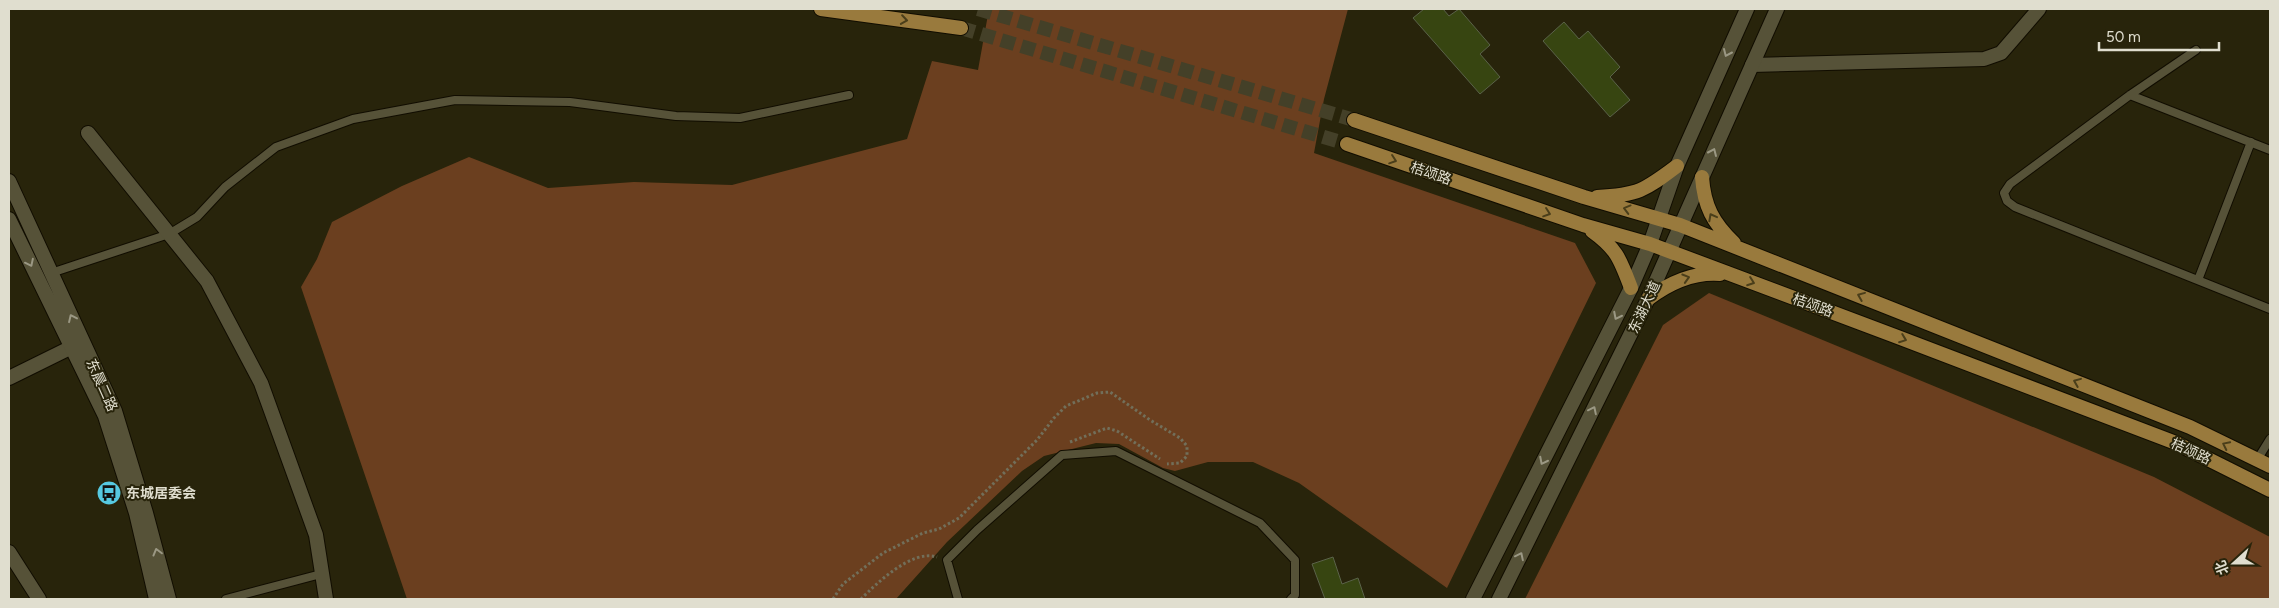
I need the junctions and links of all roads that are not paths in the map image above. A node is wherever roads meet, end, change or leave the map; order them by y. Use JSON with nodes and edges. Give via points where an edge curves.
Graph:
{"nodes":[{"id":1,"x":821,"y":9,"type":"edge"},
{"id":2,"x":1747,"y":9,"type":"edge"},
{"id":3,"x":1777,"y":9,"type":"edge"},
{"id":4,"x":2039,"y":9,"type":"edge"},
{"id":5,"x":961,"y":28,"type":"tunnel mouth"},
{"id":6,"x":2196,"y":50,"type":"dead end"},
{"id":7,"x":1752,"y":65,"type":"junction"},
{"id":8,"x":849,"y":95,"type":"dead end"},
{"id":9,"x":2130,"y":95,"type":"junction"},
{"id":10,"x":1354,"y":120,"type":"tunnel mouth"},
{"id":11,"x":88,"y":134,"type":"dead end"},
{"id":12,"x":2251,"y":142,"type":"junction"},
{"id":13,"x":1347,"y":144,"type":"tunnel mouth"},
{"id":14,"x":2270,"y":150,"type":"edge"},
{"id":15,"x":1678,"y":166,"type":"junction"},
{"id":16,"x":1702,"y":177,"type":"junction"},
{"id":17,"x":9,"y":181,"type":"edge"},
{"id":18,"x":1584,"y":197,"type":"junction"},
{"id":19,"x":1658,"y":218,"type":"junction"},
{"id":20,"x":9,"y":219,"type":"edge"},
{"id":21,"x":1583,"y":225,"type":"junction"},
{"id":22,"x":1680,"y":226,"type":"junction"},
{"id":23,"x":169,"y":234,"type":"junction"},
{"id":24,"x":1650,"y":244,"type":"junction"},
{"id":25,"x":1740,"y":248,"type":"junction"},
{"id":26,"x":1669,"y":252,"type":"junction"},
{"id":27,"x":51,"y":273,"type":"junction"},
{"id":28,"x":1729,"y":274,"type":"junction"},
{"id":29,"x":2198,"y":280,"type":"junction"},
{"id":30,"x":1631,"y":288,"type":"junction"},
{"id":31,"x":1648,"y":299,"type":"junction"},
{"id":32,"x":2270,"y":309,"type":"edge"},
{"id":33,"x":77,"y":345,"type":"junction"},
{"id":34,"x":9,"y":378,"type":"edge"},
{"id":35,"x":2270,"y":439,"type":"edge"},
{"id":36,"x":2256,"y":460,"type":"junction"},
{"id":37,"x":2270,"y":466,"type":"edge"},
{"id":38,"x":2270,"y":490,"type":"edge"},
{"id":39,"x":9,"y":552,"type":"edge"},
{"id":40,"x":321,"y":574,"type":"junction"},
{"id":41,"x":39,"y":599,"type":"edge"},
{"id":42,"x":156,"y":599,"type":"edge"},
{"id":43,"x":169,"y":599,"type":"edge"},
{"id":44,"x":226,"y":599,"type":"edge"},
{"id":45,"x":326,"y":599,"type":"edge"},
{"id":46,"x":958,"y":599,"type":"edge"},
{"id":47,"x":1291,"y":599,"type":"edge"},
{"id":48,"x":1473,"y":599,"type":"edge"},
{"id":49,"x":1498,"y":599,"type":"edge"}],
"edges":[{"from":1,"to":5,"type":"main road","one_way":true},
{"from":2,"to":15,"type":"main road","name":"东湖大道","one_way":true},
{"from":3,"to":7,"type":"main road","name":"东湖大道"},
{"from":4,"to":7,"type":"main road","via":[[2001,53],[1984,59]]},
{"from":6,"to":9,"type":"lane"},
{"from":16,"to":7,"type":"main road","name":"东湖大道","one_way":true},
{"from":8,"to":23,"type":"lane","via":[[740,118],[676,116],[570,102],[455,100],[353,119],[276,147],[225,187],[197,217]]},
{"from":9,"to":12,"type":"lane"},
{"from":9,"to":29,"type":"lane","via":[[2010,184],[2004,193],[2007,201],[2016,207]]},
{"from":10,"to":18,"type":"main road","name":"桔颂路"},
{"from":11,"to":23,"type":"main road"},
{"from":12,"to":14,"type":"lane"},
{"from":12,"to":29,"type":"lane"},
{"from":13,"to":21,"type":"main road","name":"桔颂路","one_way":true},
{"from":15,"to":18,"type":"main road","via":[[1648,188],[1626,195]]},
{"from":15,"to":19,"type":"main road","name":"东湖大道"},
{"from":16,"to":22,"type":"main road","name":"东湖大道"},
{"from":25,"to":16,"type":"main road","one_way":true,"via":[[1718,228],[1703,193]]},
{"from":17,"to":27,"type":"main road","name":"东晨二路"},
{"from":19,"to":18,"type":"main road","name":"桔颂路","one_way":true},
{"from":19,"to":22,"type":"main road","name":"桔颂路"},
{"from":19,"to":24,"type":"main road","name":"东湖大道"},
{"from":20,"to":33,"type":"main road","name":"东晨二路","one_way":true},
{"from":21,"to":24,"type":"main road","name":"桔颂路"},
{"from":21,"to":30,"type":"main road","via":[[1610,244],[1621,260]]},
{"from":22,"to":25,"type":"main road","name":"桔颂路"},
{"from":22,"to":26,"type":"main road","name":"东湖大道"},
{"from":23,"to":27,"type":"lane"},
{"from":23,"to":40,"type":"main road","via":[[207,281],[260,383],[316,535]]},
{"from":24,"to":26,"type":"main road","name":"桔颂路"},
{"from":24,"to":30,"type":"main road","name":"东湖大道"},
{"from":36,"to":25,"type":"main road","name":"桔颂路","one_way":true,"via":[[2190,427]]},
{"from":26,"to":28,"type":"main road","name":"桔颂路"},
{"from":26,"to":31,"type":"main road","name":"东湖大道"},
{"from":33,"to":27,"type":"main road","name":"东晨二路","one_way":true},
{"from":31,"to":28,"type":"main road","one_way":true,"via":[[1666,286],[1687,278],[1706,273]]},
{"from":28,"to":38,"type":"main road","name":"桔颂路","one_way":true,"via":[[2176,443]]},
{"from":29,"to":32,"type":"lane"},
{"from":30,"to":48,"type":"main road","name":"东湖大道","one_way":true},
{"from":49,"to":31,"type":"main road","name":"东湖大道","one_way":true},
{"from":33,"to":34,"type":"main road"},
{"from":33,"to":42,"type":"main road","name":"东晨二路","via":[[106,416],[136,512]]},
{"from":43,"to":33,"type":"main road","name":"东晨二路","one_way":true,"via":[[115,411]]},
{"from":35,"to":36,"type":"lane"},
{"from":36,"to":37,"type":"main road","name":"桔颂路"},
{"from":39,"to":41,"type":"main road"},
{"from":40,"to":44,"type":"lane"},
{"from":40,"to":45,"type":"main road"},
{"from":46,"to":47,"type":"lane","via":[[947,560],[977,530],[1062,455],[1116,451],[1260,523],[1296,560],[1295,595]]}]}
